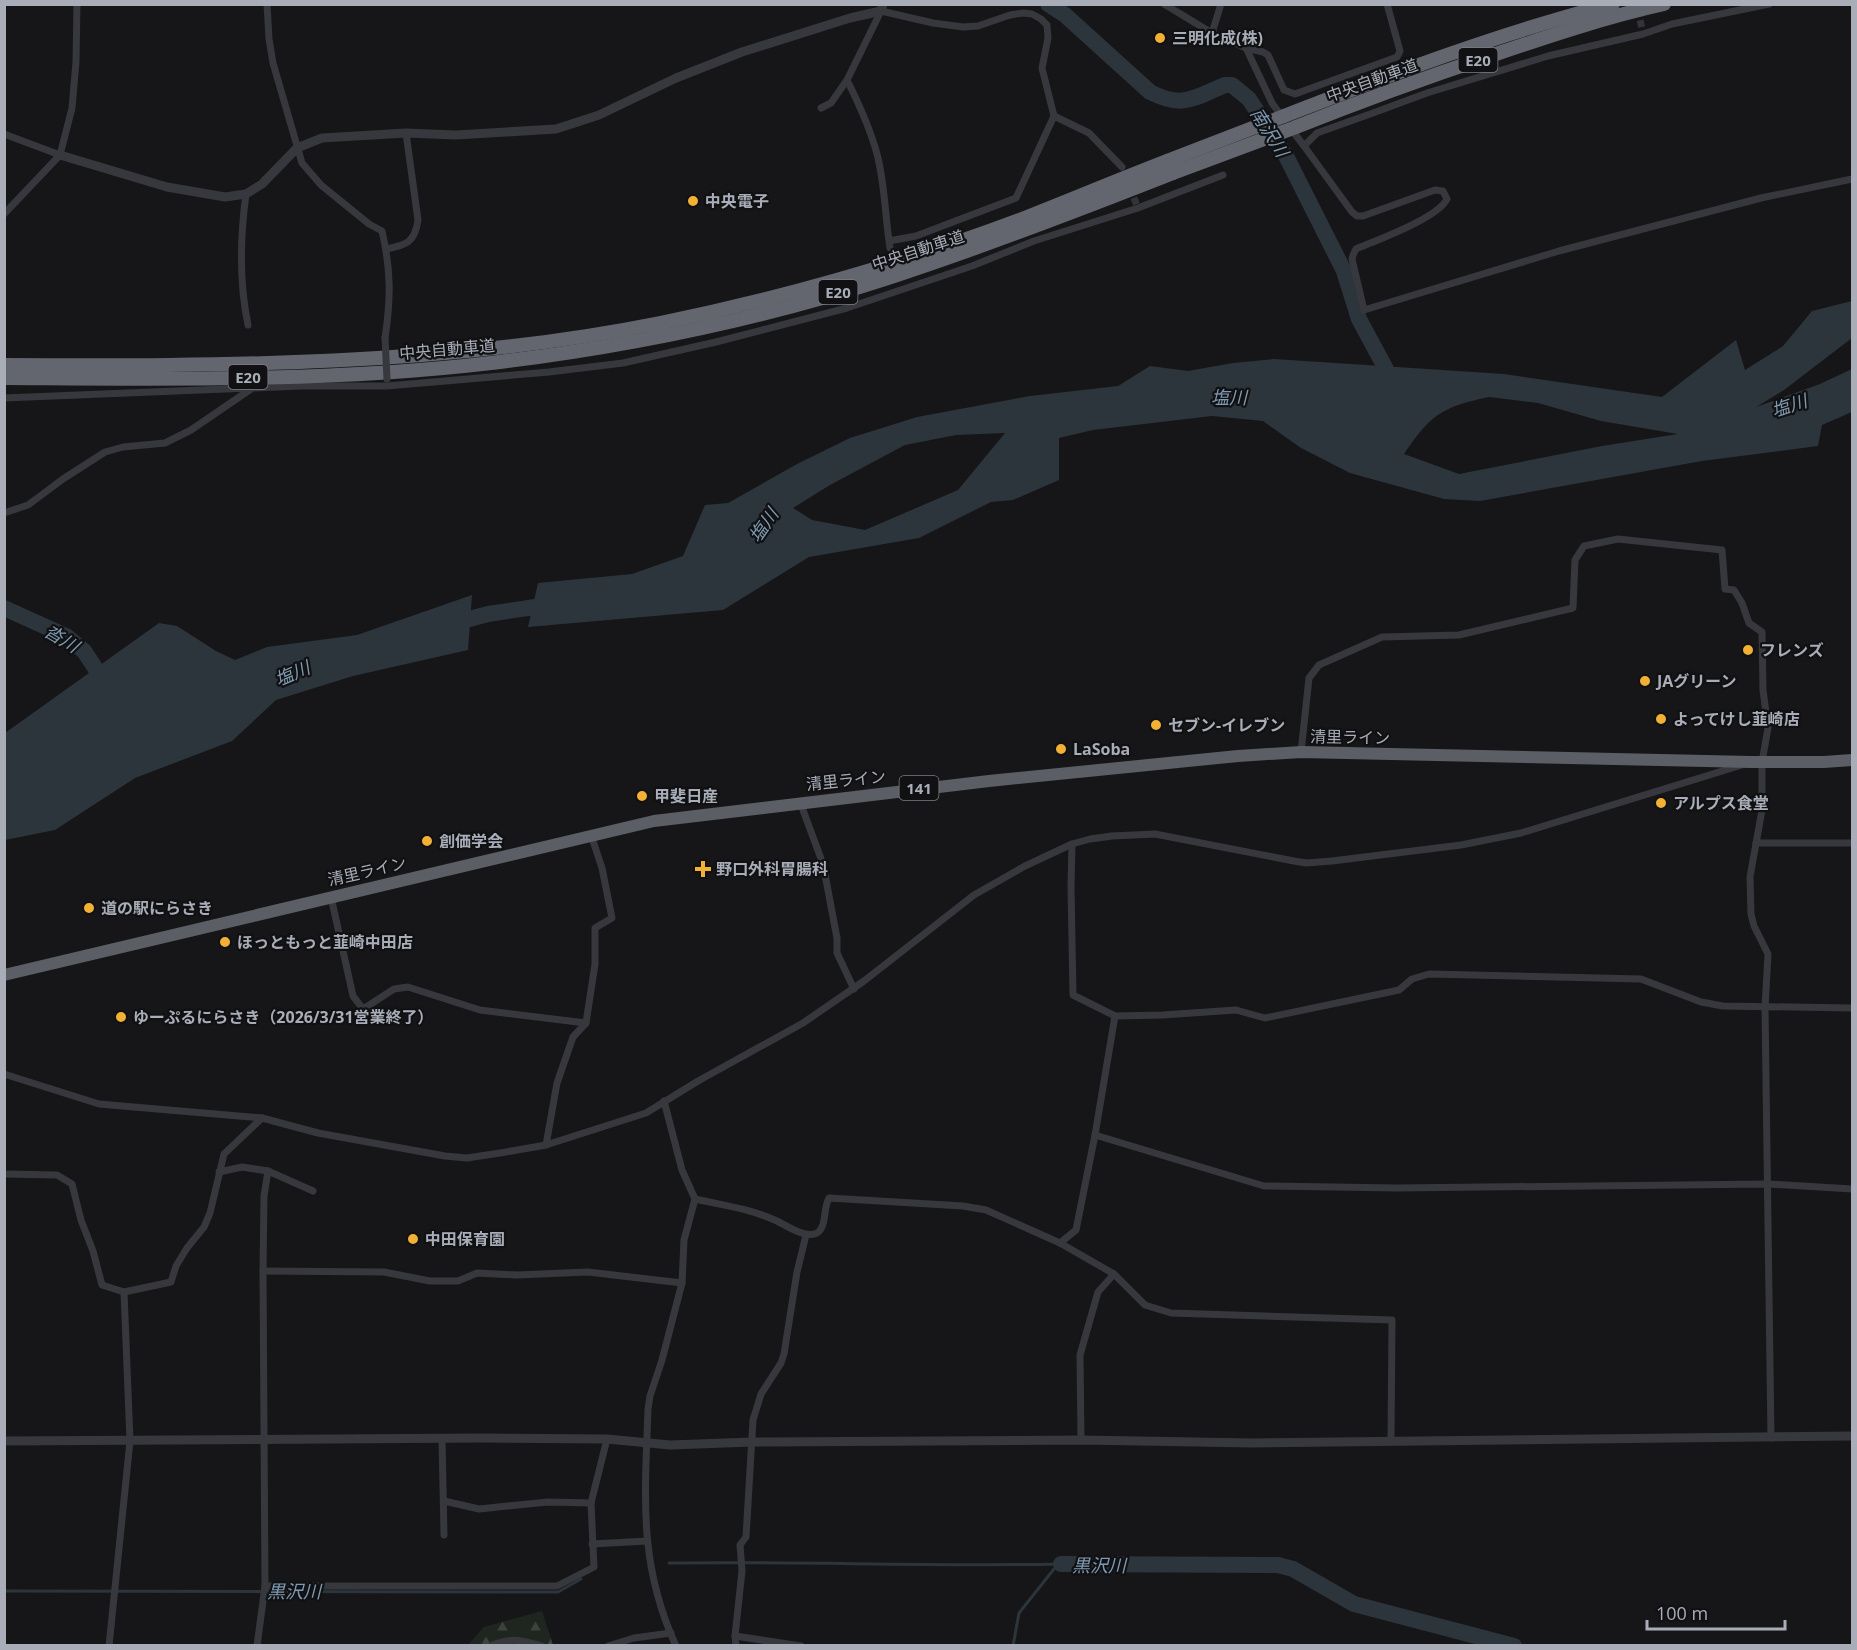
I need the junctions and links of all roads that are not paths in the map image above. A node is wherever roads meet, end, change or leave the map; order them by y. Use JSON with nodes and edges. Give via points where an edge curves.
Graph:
{"nodes":[{"id":1,"x":77,"y":4,"type":"edge"},
{"id":2,"x":267,"y":4,"type":"edge"},
{"id":3,"x":1164,"y":4,"type":"edge"},
{"id":4,"x":1221,"y":4,"type":"edge"},
{"id":5,"x":1387,"y":4,"type":"edge"},
{"id":6,"x":1613,"y":4,"type":"edge"},
{"id":7,"x":1664,"y":4,"type":"edge"},
{"id":8,"x":1769,"y":4,"type":"edge"},
{"id":9,"x":882,"y":8,"type":"edge"},
{"id":10,"x":1212,"y":33,"type":"junction"},
{"id":11,"x":1246,"y":48,"type":"junction"},
{"id":12,"x":847,"y":80,"type":"junction"},
{"id":13,"x":821,"y":108,"type":"dead end"},
{"id":14,"x":1054,"y":116,"type":"junction"},
{"id":15,"x":406,"y":133,"type":"junction"},
{"id":16,"x":4,"y":134,"type":"edge"},
{"id":17,"x":1304,"y":146,"type":"junction"},
{"id":18,"x":297,"y":148,"type":"junction"},
{"id":19,"x":60,"y":155,"type":"junction"},
{"id":20,"x":1122,"y":167,"type":"dead end"},
{"id":21,"x":1170,"y":167,"type":"junction"},
{"id":22,"x":1223,"y":175,"type":"dead end"},
{"id":23,"x":1852,"y":179,"type":"edge"},
{"id":24,"x":246,"y":194,"type":"junction"},
{"id":25,"x":4,"y":214,"type":"edge"},
{"id":26,"x":386,"y":249,"type":"junction"},
{"id":27,"x":248,"y":325,"type":"dead end"},
{"id":28,"x":4,"y":365,"type":"edge"},
{"id":29,"x":4,"y":378,"type":"edge"},
{"id":30,"x":387,"y":382,"type":"junction"},
{"id":31,"x":251,"y":389,"type":"junction"},
{"id":32,"x":4,"y":398,"type":"edge"},
{"id":33,"x":4,"y":513,"type":"edge"},
{"id":34,"x":1301,"y":752,"type":"junction"},
{"id":35,"x":1852,"y":760,"type":"edge"},
{"id":36,"x":1756,"y":762,"type":"junction"},
{"id":37,"x":800,"y":802,"type":"junction"},
{"id":38,"x":591,"y":835,"type":"junction"},
{"id":39,"x":1756,"y":843,"type":"junction"},
{"id":40,"x":1852,"y":843,"type":"edge"},
{"id":41,"x":1072,"y":844,"type":"junction"},
{"id":42,"x":331,"y":897,"type":"junction"},
{"id":43,"x":4,"y":975,"type":"edge"},
{"id":44,"x":854,"y":989,"type":"junction"},
{"id":45,"x":1765,"y":1008,"type":"junction"},
{"id":46,"x":1852,"y":1008,"type":"edge"},
{"id":47,"x":1115,"y":1016,"type":"junction"},
{"id":48,"x":586,"y":1023,"type":"junction"},
{"id":49,"x":4,"y":1074,"type":"edge"},
{"id":50,"x":664,"y":1101,"type":"junction"},
{"id":51,"x":261,"y":1118,"type":"junction"},
{"id":52,"x":1095,"y":1135,"type":"junction"},
{"id":53,"x":546,"y":1145,"type":"junction"},
{"id":54,"x":268,"y":1171,"type":"junction"},
{"id":55,"x":219,"y":1172,"type":"junction"},
{"id":56,"x":4,"y":1173,"type":"edge"},
{"id":57,"x":1768,"y":1184,"type":"junction"},
{"id":58,"x":1852,"y":1189,"type":"edge"},
{"id":59,"x":314,"y":1191,"type":"dead end"},
{"id":60,"x":695,"y":1199,"type":"junction"},
{"id":61,"x":807,"y":1235,"type":"junction"},
{"id":62,"x":1060,"y":1243,"type":"junction"},
{"id":63,"x":263,"y":1271,"type":"junction"},
{"id":64,"x":1114,"y":1274,"type":"junction"},
{"id":65,"x":682,"y":1283,"type":"junction"},
{"id":66,"x":124,"y":1292,"type":"junction"},
{"id":67,"x":1852,"y":1436,"type":"edge"},
{"id":68,"x":442,"y":1438,"type":"junction"},
{"id":69,"x":1771,"y":1438,"type":"junction"},
{"id":70,"x":608,"y":1439,"type":"junction"},
{"id":71,"x":265,"y":1440,"type":"junction"},
{"id":72,"x":1081,"y":1440,"type":"junction"},
{"id":73,"x":1391,"y":1440,"type":"junction"},
{"id":74,"x":4,"y":1441,"type":"edge"},
{"id":75,"x":130,"y":1441,"type":"junction"},
{"id":76,"x":752,"y":1442,"type":"junction"},
{"id":77,"x":647,"y":1444,"type":"junction"},
{"id":78,"x":444,"y":1501,"type":"junction"},
{"id":79,"x":591,"y":1503,"type":"junction"},
{"id":80,"x":444,"y":1535,"type":"dead end"},
{"id":81,"x":647,"y":1541,"type":"junction"},
{"id":82,"x":592,"y":1544,"type":"junction"},
{"id":83,"x":265,"y":1586,"type":"junction"},
{"id":84,"x":671,"y":1633,"type":"junction"},
{"id":85,"x":735,"y":1636,"type":"junction"},
{"id":86,"x":109,"y":1646,"type":"edge"},
{"id":87,"x":257,"y":1646,"type":"edge"},
{"id":88,"x":491,"y":1646,"type":"edge"},
{"id":89,"x":542,"y":1646,"type":"edge"},
{"id":90,"x":608,"y":1646,"type":"edge"},
{"id":91,"x":676,"y":1646,"type":"edge"},
{"id":92,"x":736,"y":1646,"type":"edge"},
{"id":93,"x":801,"y":1646,"type":"edge"}],
"edges":[{"from":1,"to":19,"type":"street","via":[[72,108]]},
{"from":2,"to":18,"type":"street","via":[[273,63]]},
{"from":3,"to":10,"type":"street"},
{"from":4,"to":10,"type":"street"},
{"from":5,"to":11,"type":"street","via":[[1400,51],[1397,57],[1295,94],[1284,90],[1268,55]]},
{"from":6,"to":21,"type":"highway","name":"中央自動車道","number":"E20","bridge":true,"via":[[1394,73]]},
{"from":7,"to":21,"type":"highway","name":"中央自動車道","number":"E20","bridge":true,"via":[[1532,41],[1296,127]]},
{"from":8,"to":17,"type":"street","via":[[1548,56],[1427,93],[1317,133]]},
{"from":9,"to":12,"type":"street"},
{"from":9,"to":14,"type":"street","via":[[963,27],[1023,13],[1041,19],[1047,25],[1048,38],[1042,68]]},
{"from":9,"to":15,"type":"street","via":[[742,52],[599,115],[555,129],[456,135]]},
{"from":10,"to":11,"type":"street"},
{"from":11,"to":17,"type":"street","via":[[1272,103]]},
{"from":12,"to":13,"type":"street","via":[[831,103]]},
{"from":12,"to":14,"type":"street","via":[[878,156],[889,244],[1016,198]]},
{"from":14,"to":20,"type":"street","via":[[1089,133]]},
{"from":15,"to":18,"type":"street","via":[[321,138]]},
{"from":15,"to":26,"type":"street","via":[[417,229],[407,244]]},
{"from":16,"to":19,"type":"street"},
{"from":17,"to":23,"type":"street","via":[[1357,216],[1436,190],[1443,191],[1447,199],[1427,217],[1356,249],[1352,260],[1364,310],[1559,251],[1761,198]]},
{"from":18,"to":24,"type":"street","via":[[262,184]]},
{"from":18,"to":26,"type":"street","via":[[302,163],[321,185],[382,231]]},
{"from":19,"to":24,"type":"street","via":[[167,187],[225,197]]},
{"from":19,"to":25,"type":"street"},
{"from":21,"to":28,"type":"highway","name":"中央自動車道","number":"E20","via":[[888,264],[764,299],[658,323],[489,349],[401,356],[296,362]]},
{"from":21,"to":29,"type":"highway","name":"中央自動車道","number":"E20","via":[[1023,232],[888,278],[767,313],[596,348],[490,363],[308,375]]},
{"from":22,"to":30,"type":"street","via":[[848,308],[716,342],[623,363],[549,372]]},
{"from":24,"to":27,"type":"street","via":[[242,249]]},
{"from":26,"to":30,"type":"street","bridge":true,"via":[[390,305]]},
{"from":30,"to":31,"type":"street"},
{"from":31,"to":32,"type":"street"},
{"from":31,"to":33,"type":"street","via":[[191,430],[165,443],[105,452],[28,504]]},
{"from":34,"to":36,"type":"highway","name":"清里ライン","number":"141"},
{"from":34,"to":36,"type":"street","via":[[1309,678],[1319,665],[1383,637],[1459,635],[1573,608],[1575,560],[1584,546],[1618,539],[1722,550],[1725,590],[1734,590],[1749,623],[1762,632],[1768,728]]},
{"from":34,"to":37,"type":"highway","name":"清里ライン","number":"141"},
{"from":35,"to":36,"type":"highway","name":"清里ライン","number":"141"},
{"from":36,"to":39,"type":"street","via":[[1762,810]]},
{"from":36,"to":41,"type":"street","via":[[1521,833],[1461,845],[1332,861],[1300,862],[1155,834],[1112,836]]},
{"from":37,"to":38,"type":"highway","name":"清里ライン","number":"141","via":[[654,821]]},
{"from":37,"to":44,"type":"street","via":[[823,864],[837,953]]},
{"from":38,"to":42,"type":"highway","name":"清里ライン","number":"141"},
{"from":38,"to":48,"type":"street","via":[[612,918],[595,928],[595,964]]},
{"from":39,"to":40,"type":"street"},
{"from":39,"to":45,"type":"street","via":[[1750,877],[1751,914],[1768,954]]},
{"from":41,"to":44,"type":"street","via":[[974,895]]},
{"from":41,"to":47,"type":"street","via":[[1072,995]]},
{"from":42,"to":43,"type":"highway","name":"清里ライン","number":"141"},
{"from":42,"to":48,"type":"street","via":[[353,996],[363,1008],[394,989],[408,987],[480,1010]]},
{"from":44,"to":50,"type":"street","via":[[803,1023]]},
{"from":45,"to":46,"type":"street"},
{"from":45,"to":47,"type":"street","via":[[1701,1002],[1641,979],[1429,974],[1412,979],[1399,990],[1265,1018],[1236,1010]]},
{"from":45,"to":57,"type":"street"},
{"from":47,"to":52,"type":"street"},
{"from":48,"to":53,"type":"street","via":[[573,1037],[557,1083]]},
{"from":49,"to":51,"type":"street","via":[[99,1104]]},
{"from":50,"to":53,"type":"street","via":[[646,1113]]},
{"from":50,"to":60,"type":"street","via":[[682,1170]]},
{"from":51,"to":53,"type":"street","via":[[318,1133],[445,1156],[468,1158]]},
{"from":51,"to":55,"type":"street","via":[[224,1154]]},
{"from":52,"to":57,"type":"street","via":[[1264,1186]]},
{"from":52,"to":62,"type":"street","via":[[1076,1230]]},
{"from":54,"to":55,"type":"street","via":[[242,1167]]},
{"from":54,"to":59,"type":"street"},
{"from":54,"to":63,"type":"street"},
{"from":55,"to":66,"type":"street","via":[[217,1192],[204,1227],[176,1266],[171,1282]]},
{"from":56,"to":66,"type":"street","via":[[57,1174],[72,1184],[102,1285]]},
{"from":57,"to":58,"type":"street"},
{"from":57,"to":69,"type":"street"},
{"from":60,"to":61,"type":"street","via":[[760,1213]]},
{"from":60,"to":65,"type":"street","via":[[684,1240]]},
{"from":61,"to":62,"type":"street","via":[[822,1227],[829,1198],[986,1210]]},
{"from":61,"to":76,"type":"street","via":[[784,1354],[756,1404]]},
{"from":62,"to":64,"type":"street"},
{"from":63,"to":65,"type":"street","via":[[384,1272],[430,1281],[458,1281],[477,1273],[588,1272]]},
{"from":63,"to":71,"type":"street"},
{"from":64,"to":72,"type":"street","via":[[1098,1292],[1080,1354]]},
{"from":64,"to":73,"type":"street","via":[[1145,1305],[1171,1313],[1392,1320]]},
{"from":65,"to":77,"type":"street","via":[[650,1396]]},
{"from":66,"to":75,"type":"street"},
{"from":67,"to":69,"type":"street"},
{"from":68,"to":70,"type":"street"},
{"from":68,"to":71,"type":"street"},
{"from":68,"to":78,"type":"street"},
{"from":69,"to":73,"type":"street"},
{"from":70,"to":77,"type":"street"},
{"from":70,"to":79,"type":"street"},
{"from":71,"to":75,"type":"street"},
{"from":71,"to":83,"type":"street"},
{"from":72,"to":73,"type":"street"},
{"from":72,"to":76,"type":"street"},
{"from":74,"to":75,"type":"street"},
{"from":75,"to":86,"type":"street"},
{"from":76,"to":77,"type":"street"},
{"from":76,"to":85,"type":"street"},
{"from":77,"to":81,"type":"street"},
{"from":78,"to":79,"type":"street","via":[[479,1509],[548,1502]]},
{"from":78,"to":80,"type":"street"},
{"from":79,"to":82,"type":"street"},
{"from":81,"to":82,"type":"street"},
{"from":81,"to":84,"type":"street","via":[[657,1596]]},
{"from":82,"to":83,"type":"street","via":[[594,1567],[556,1586]]},
{"from":83,"to":87,"type":"street"},
{"from":84,"to":90,"type":"street"},
{"from":84,"to":91,"type":"street"},
{"from":85,"to":92,"type":"street"},
{"from":85,"to":93,"type":"street"},
{"from":88,"to":89,"type":"street","via":[[502,1640],[520,1639]]}]}
